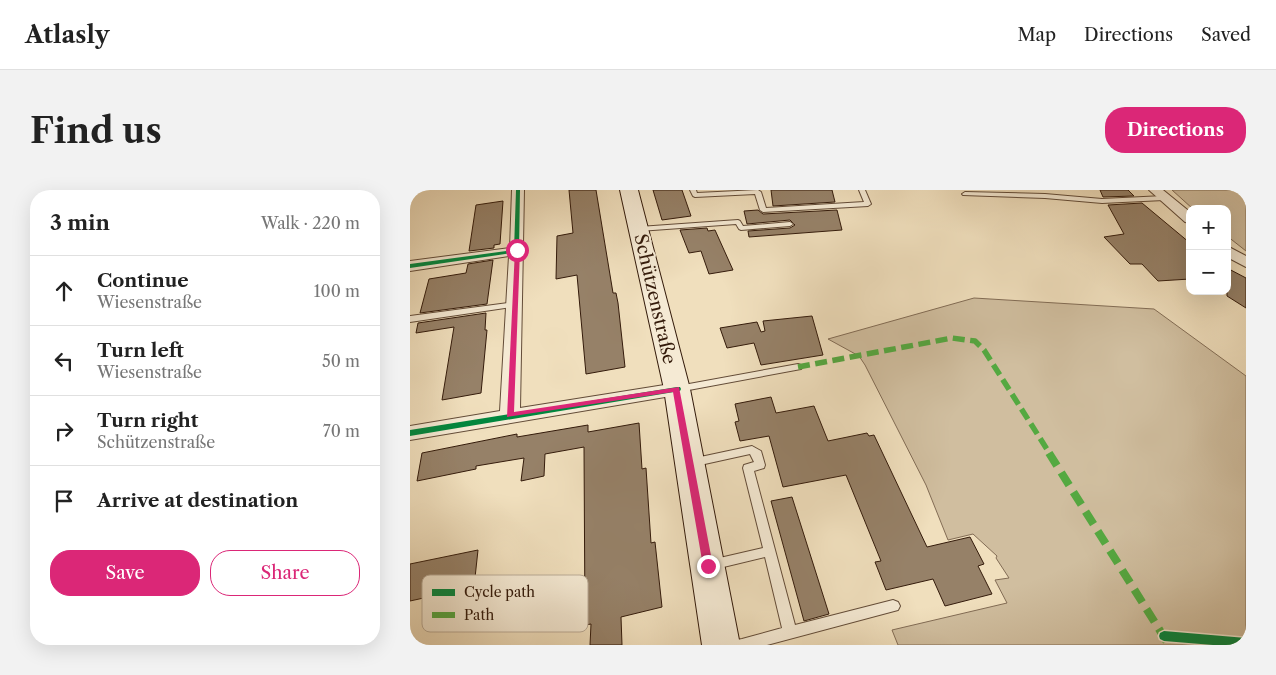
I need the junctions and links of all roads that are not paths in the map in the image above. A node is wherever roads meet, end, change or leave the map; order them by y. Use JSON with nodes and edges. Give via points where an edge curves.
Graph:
{"nodes":[{"id":1,"x":518,"y":190,"type":"edge"},
{"id":2,"x":629,"y":190,"type":"edge"},
{"id":3,"x":693,"y":190,"type":"edge"},
{"id":4,"x":862,"y":190,"type":"edge"},
{"id":5,"x":965,"y":194,"type":"dead end"},
{"id":6,"x":1159,"y":194,"type":"edge"},
{"id":7,"x":1186,"y":216,"type":"edge"},
{"id":8,"x":790,"y":224,"type":"dead end"},
{"id":9,"x":639,"y":229,"type":"junction"},
{"id":10,"x":517,"y":250,"type":"junction"},
{"id":11,"x":1231,"y":253,"type":"edge"},
{"id":12,"x":1246,"y":262,"type":"edge"},
{"id":13,"x":410,"y":266,"type":"edge"},
{"id":14,"x":515,"y":304,"type":"junction"},
{"id":15,"x":410,"y":319,"type":"edge"},
{"id":16,"x":798,"y":367,"type":"dead end"},
{"id":17,"x":677,"y":389,"type":"junction"},
{"id":18,"x":510,"y":415,"type":"junction"},
{"id":19,"x":410,"y":432,"type":"edge"},
{"id":20,"x":690,"y":463,"type":"junction"},
{"id":21,"x":770,"y":551,"type":"junction"},
{"id":22,"x":708,"y":566,"type":"junction"},
{"id":23,"x":893,"y":606,"type":"dead end"},
{"id":24,"x":790,"y":633,"type":"junction"},
{"id":25,"x":721,"y":645,"type":"edge"},
{"id":26,"x":742,"y":645,"type":"edge"}],
"edges":[{"from":1,"to":10,"type":"street"},
{"from":2,"to":9,"type":"main road","name":"Schützenstraße"},
{"from":3,"to":4,"type":"lane","via":[[695,195],[758,192],[763,210],[868,204]]},
{"from":5,"to":6,"type":"lane","via":[[1054,196],[1102,201]]},
{"from":6,"to":7,"type":"street"},
{"from":8,"to":9,"type":"lane","via":[[741,228],[738,222]]},
{"from":9,"to":17,"type":"main road","name":"Schützenstraße"},
{"from":10,"to":13,"type":"street"},
{"from":10,"to":14,"type":"street"},
{"from":11,"to":12,"type":"street"},
{"from":14,"to":15,"type":"lane"},
{"from":14,"to":18,"type":"street"},
{"from":16,"to":17,"type":"lane"},
{"from":17,"to":18,"type":"street"},
{"from":17,"to":20,"type":"main road","name":"Schützenstraße"},
{"from":18,"to":19,"type":"street"},
{"from":20,"to":21,"type":"lane","via":[[752,450],[757,454],[760,465],[748,468]]},
{"from":20,"to":22,"type":"main road","name":"Schützenstraße"},
{"from":21,"to":22,"type":"lane"},
{"from":21,"to":24,"type":"lane"},
{"from":22,"to":25,"type":"main road","name":"Schützenstraße"},
{"from":23,"to":24,"type":"lane"},
{"from":24,"to":26,"type":"lane"}]}
